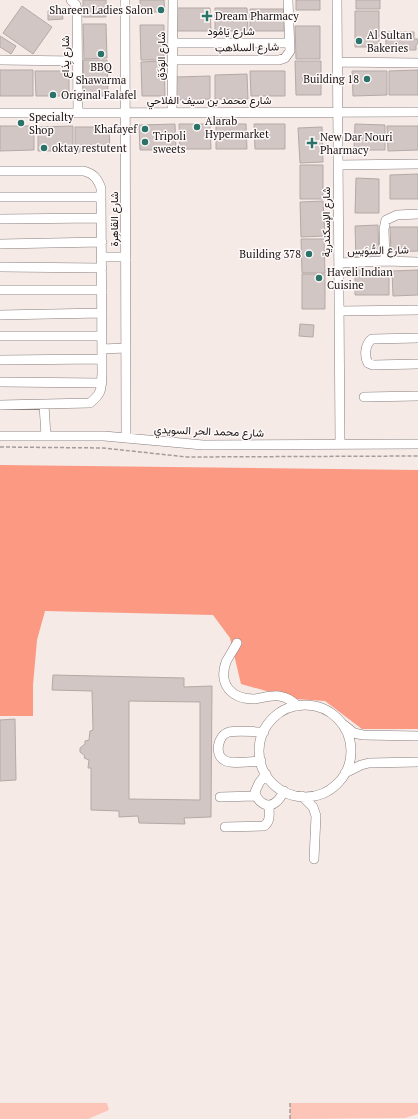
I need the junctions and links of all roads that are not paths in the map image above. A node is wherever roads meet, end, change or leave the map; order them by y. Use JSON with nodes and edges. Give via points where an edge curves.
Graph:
{"nodes":[{"id":1,"x":125,"y":0,"type":"edge"},
{"id":2,"x":172,"y":0,"type":"edge"},
{"id":3,"x":288,"y":0,"type":"edge"},
{"id":4,"x":337,"y":0,"type":"edge"},
{"id":5,"x":73,"y":1,"type":"edge"},
{"id":6,"x":173,"y":43,"type":"junction"},
{"id":7,"x":290,"y":46,"type":"junction"},
{"id":8,"x":0,"y":60,"type":"edge"},
{"id":9,"x":78,"y":60,"type":"junction"},
{"id":10,"x":173,"y":60,"type":"junction"},
{"id":11,"x":337,"y":62,"type":"junction"},
{"id":12,"x":418,"y":63,"type":"edge"},
{"id":13,"x":125,"y":112,"type":"junction"},
{"id":14,"x":172,"y":112,"type":"junction"},
{"id":15,"x":338,"y":112,"type":"junction"},
{"id":16,"x":418,"y":112,"type":"edge"},
{"id":17,"x":0,"y":113,"type":"edge"},
{"id":18,"x":78,"y":113,"type":"junction"},
{"id":19,"x":418,"y":164,"type":"edge"},
{"id":20,"x":338,"y":165,"type":"junction"},
{"id":21,"x":0,"y":171,"type":"edge"},
{"id":22,"x":0,"y":197,"type":"edge"},
{"id":23,"x":101,"y":197,"type":"junction"},
{"id":24,"x":418,"y":214,"type":"edge"},
{"id":25,"x":102,"y":218,"type":"junction"},
{"id":26,"x":0,"y":219,"type":"edge"},
{"id":27,"x":102,"y":242,"type":"junction"},
{"id":28,"x":0,"y":244,"type":"edge"},
{"id":29,"x":102,"y":257,"type":"junction"},
{"id":30,"x":126,"y":257,"type":"junction"},
{"id":31,"x":385,"y":261,"type":"junction"},
{"id":32,"x":418,"y":262,"type":"edge"},
{"id":33,"x":339,"y":264,"type":"junction"},
{"id":34,"x":0,"y":267,"type":"edge"},
{"id":35,"x":102,"y":268,"type":"junction"},
{"id":36,"x":0,"y":290,"type":"edge"},
{"id":37,"x":102,"y":290,"type":"junction"},
{"id":38,"x":418,"y":310,"type":"edge"},
{"id":39,"x":339,"y":311,"type":"junction"},
{"id":40,"x":102,"y":313,"type":"junction"},
{"id":41,"x":0,"y":315,"type":"edge"},
{"id":42,"x":0,"y":336,"type":"edge"},
{"id":43,"x":102,"y":336,"type":"junction"},
{"id":44,"x":418,"y":338,"type":"edge"},
{"id":45,"x":126,"y":348,"type":"junction"},
{"id":46,"x":102,"y":349,"type":"junction"},
{"id":47,"x":102,"y":359,"type":"junction"},
{"id":48,"x":0,"y":360,"type":"edge"},
{"id":49,"x":418,"y":364,"type":"edge"},
{"id":50,"x":0,"y":382,"type":"edge"},
{"id":51,"x":102,"y":383,"type":"junction"},
{"id":52,"x":364,"y":396,"type":"dead end"},
{"id":53,"x":418,"y":396,"type":"edge"},
{"id":54,"x":0,"y":405,"type":"edge"},
{"id":55,"x":44,"y":405,"type":"junction"},
{"id":56,"x":0,"y":436,"type":"edge"},
{"id":57,"x":46,"y":436,"type":"junction"},
{"id":58,"x":126,"y":438,"type":"junction"},
{"id":59,"x":340,"y":444,"type":"junction"},
{"id":60,"x":418,"y":444,"type":"edge"},
{"id":61,"x":237,"y":643,"type":"dead end"},
{"id":62,"x":298,"y":706,"type":"junction"},
{"id":63,"x":342,"y":724,"type":"junction"},
{"id":64,"x":264,"y":732,"type":"junction"},
{"id":65,"x":418,"y":736,"type":"edge"},
{"id":66,"x":261,"y":761,"type":"junction"},
{"id":67,"x":418,"y":762,"type":"edge"},
{"id":68,"x":346,"y":773,"type":"junction"},
{"id":69,"x":266,"y":774,"type":"junction"},
{"id":70,"x":284,"y":791,"type":"junction"},
{"id":71,"x":255,"y":796,"type":"junction"},
{"id":72,"x":302,"y":796,"type":"junction"},
{"id":73,"x":220,"y":797,"type":"dead end"},
{"id":74,"x":269,"y":806,"type":"junction"},
{"id":75,"x":225,"y":827,"type":"dead end"},
{"id":76,"x":314,"y":859,"type":"dead end"}],
"edges":[{"from":1,"to":13,"type":"street","name":"شارع القاهِرة"},
{"from":2,"to":6,"type":"street","name":"شارع الوَدَق"},
{"from":3,"to":7,"type":"street","name":"شارع السلاهب"},
{"from":4,"to":11,"type":"street","name":"شارع الإسكندرية"},
{"from":5,"to":9,"type":"street","name":"شارع يِذاع","via":[[77,9]]},
{"from":6,"to":7,"type":"street","name":"شارع يَامُود"},
{"from":6,"to":10,"type":"street","name":"شارع الوَدَق"},
{"from":7,"to":10,"type":"street","name":"شارع السلاهب","via":[[287,57],[282,59]]},
{"from":8,"to":9,"type":"street"},
{"from":9,"to":18,"type":"street","name":"شارع يِذاع"},
{"from":10,"to":14,"type":"street","name":"شارع الوَدَق"},
{"from":11,"to":12,"type":"street"},
{"from":11,"to":15,"type":"street","name":"شارع الإسكندرية"},
{"from":13,"to":14,"type":"street","name":"شارع محمد بن سيف الفلاحي"},
{"from":13,"to":18,"type":"street","name":"شارع محمد بن سيف الفلاحي"},
{"from":13,"to":30,"type":"street","name":"شارع القاهِرة"},
{"from":14,"to":15,"type":"street","name":"شارع محمد بن سيف الفلاحي"},
{"from":15,"to":16,"type":"street","name":"شارع محمد بن سيف الفلاحي"},
{"from":15,"to":20,"type":"street","name":"شارع الإسكندرية"},
{"from":17,"to":18,"type":"street","name":"شارع محمد بن سيف الفلاحي"},
{"from":19,"to":20,"type":"street"},
{"from":20,"to":33,"type":"street","name":"شارع الإسكندرية"},
{"from":21,"to":23,"type":"street","via":[[84,171],[98,179]]},
{"from":22,"to":23,"type":"street"},
{"from":23,"to":25,"type":"street"},
{"from":24,"to":31,"type":"street","via":[[397,215],[386,220]]},
{"from":25,"to":26,"type":"street"},
{"from":25,"to":27,"type":"street"},
{"from":27,"to":28,"type":"street"},
{"from":27,"to":29,"type":"street"},
{"from":29,"to":30,"type":"street"},
{"from":29,"to":35,"type":"street"},
{"from":30,"to":45,"type":"street","name":"شارع القاهِرة"},
{"from":31,"to":32,"type":"street","name":"شارع السُّوَيس"},
{"from":31,"to":33,"type":"street","name":"شارع السُّوَيس"},
{"from":33,"to":39,"type":"street","name":"شارع الإسكندرية"},
{"from":34,"to":35,"type":"street"},
{"from":35,"to":37,"type":"street"},
{"from":36,"to":37,"type":"street"},
{"from":37,"to":40,"type":"street"},
{"from":38,"to":39,"type":"street"},
{"from":39,"to":59,"type":"street","name":"شارع الإسكندرية"},
{"from":40,"to":41,"type":"street"},
{"from":40,"to":43,"type":"street"},
{"from":42,"to":43,"type":"street"},
{"from":43,"to":46,"type":"street"},
{"from":44,"to":49,"type":"street","via":[[372,339],[368,342],[366,353],[368,363],[373,365]]},
{"from":45,"to":46,"type":"street"},
{"from":45,"to":58,"type":"street","name":"شارع القاهِرة"},
{"from":46,"to":47,"type":"street"},
{"from":47,"to":48,"type":"street"},
{"from":47,"to":51,"type":"street"},
{"from":50,"to":51,"type":"street"},
{"from":51,"to":55,"type":"street","via":[[102,390],[90,403]]},
{"from":52,"to":53,"type":"street"},
{"from":54,"to":55,"type":"street"},
{"from":55,"to":57,"type":"street"},
{"from":56,"to":57,"type":"street","name":"شارع محمد الحر السويدي"},
{"from":57,"to":58,"type":"street","name":"شارع محمد الحر السويدي"},
{"from":58,"to":59,"type":"street","name":"شارع محمد الحر السويدي","via":[[203,445]]},
{"from":59,"to":60,"type":"street","name":"شارع محمد الحر السويدي"},
{"from":61,"to":62,"type":"street","via":[[226,663],[224,676],[225,685],[230,692],[239,697],[254,699],[280,696]]},
{"from":62,"to":63,"type":"street","via":[[318,707],[331,713]]},
{"from":62,"to":64,"type":"street","via":[[288,708],[276,716]]},
{"from":63,"to":65,"type":"street","via":[[363,735]]},
{"from":63,"to":68,"type":"street","via":[[351,748]]},
{"from":64,"to":66,"type":"street","via":[[260,741]]},
{"from":64,"to":66,"type":"street","via":[[229,732],[222,736],[219,743],[220,756],[224,760]]},
{"from":66,"to":69,"type":"street"},
{"from":67,"to":68,"type":"street","via":[[369,763]]},
{"from":68,"to":72,"type":"street","via":[[330,790],[313,796]]},
{"from":69,"to":70,"type":"street"},
{"from":69,"to":71,"type":"street","via":[[254,792]]},
{"from":70,"to":72,"type":"street"},
{"from":70,"to":74,"type":"street","via":[[277,802]]},
{"from":71,"to":73,"type":"street"},
{"from":71,"to":74,"type":"street"},
{"from":72,"to":76,"type":"street","via":[[313,807],[316,816]]},
{"from":74,"to":75,"type":"street","via":[[268,824],[264,826]]}]}
